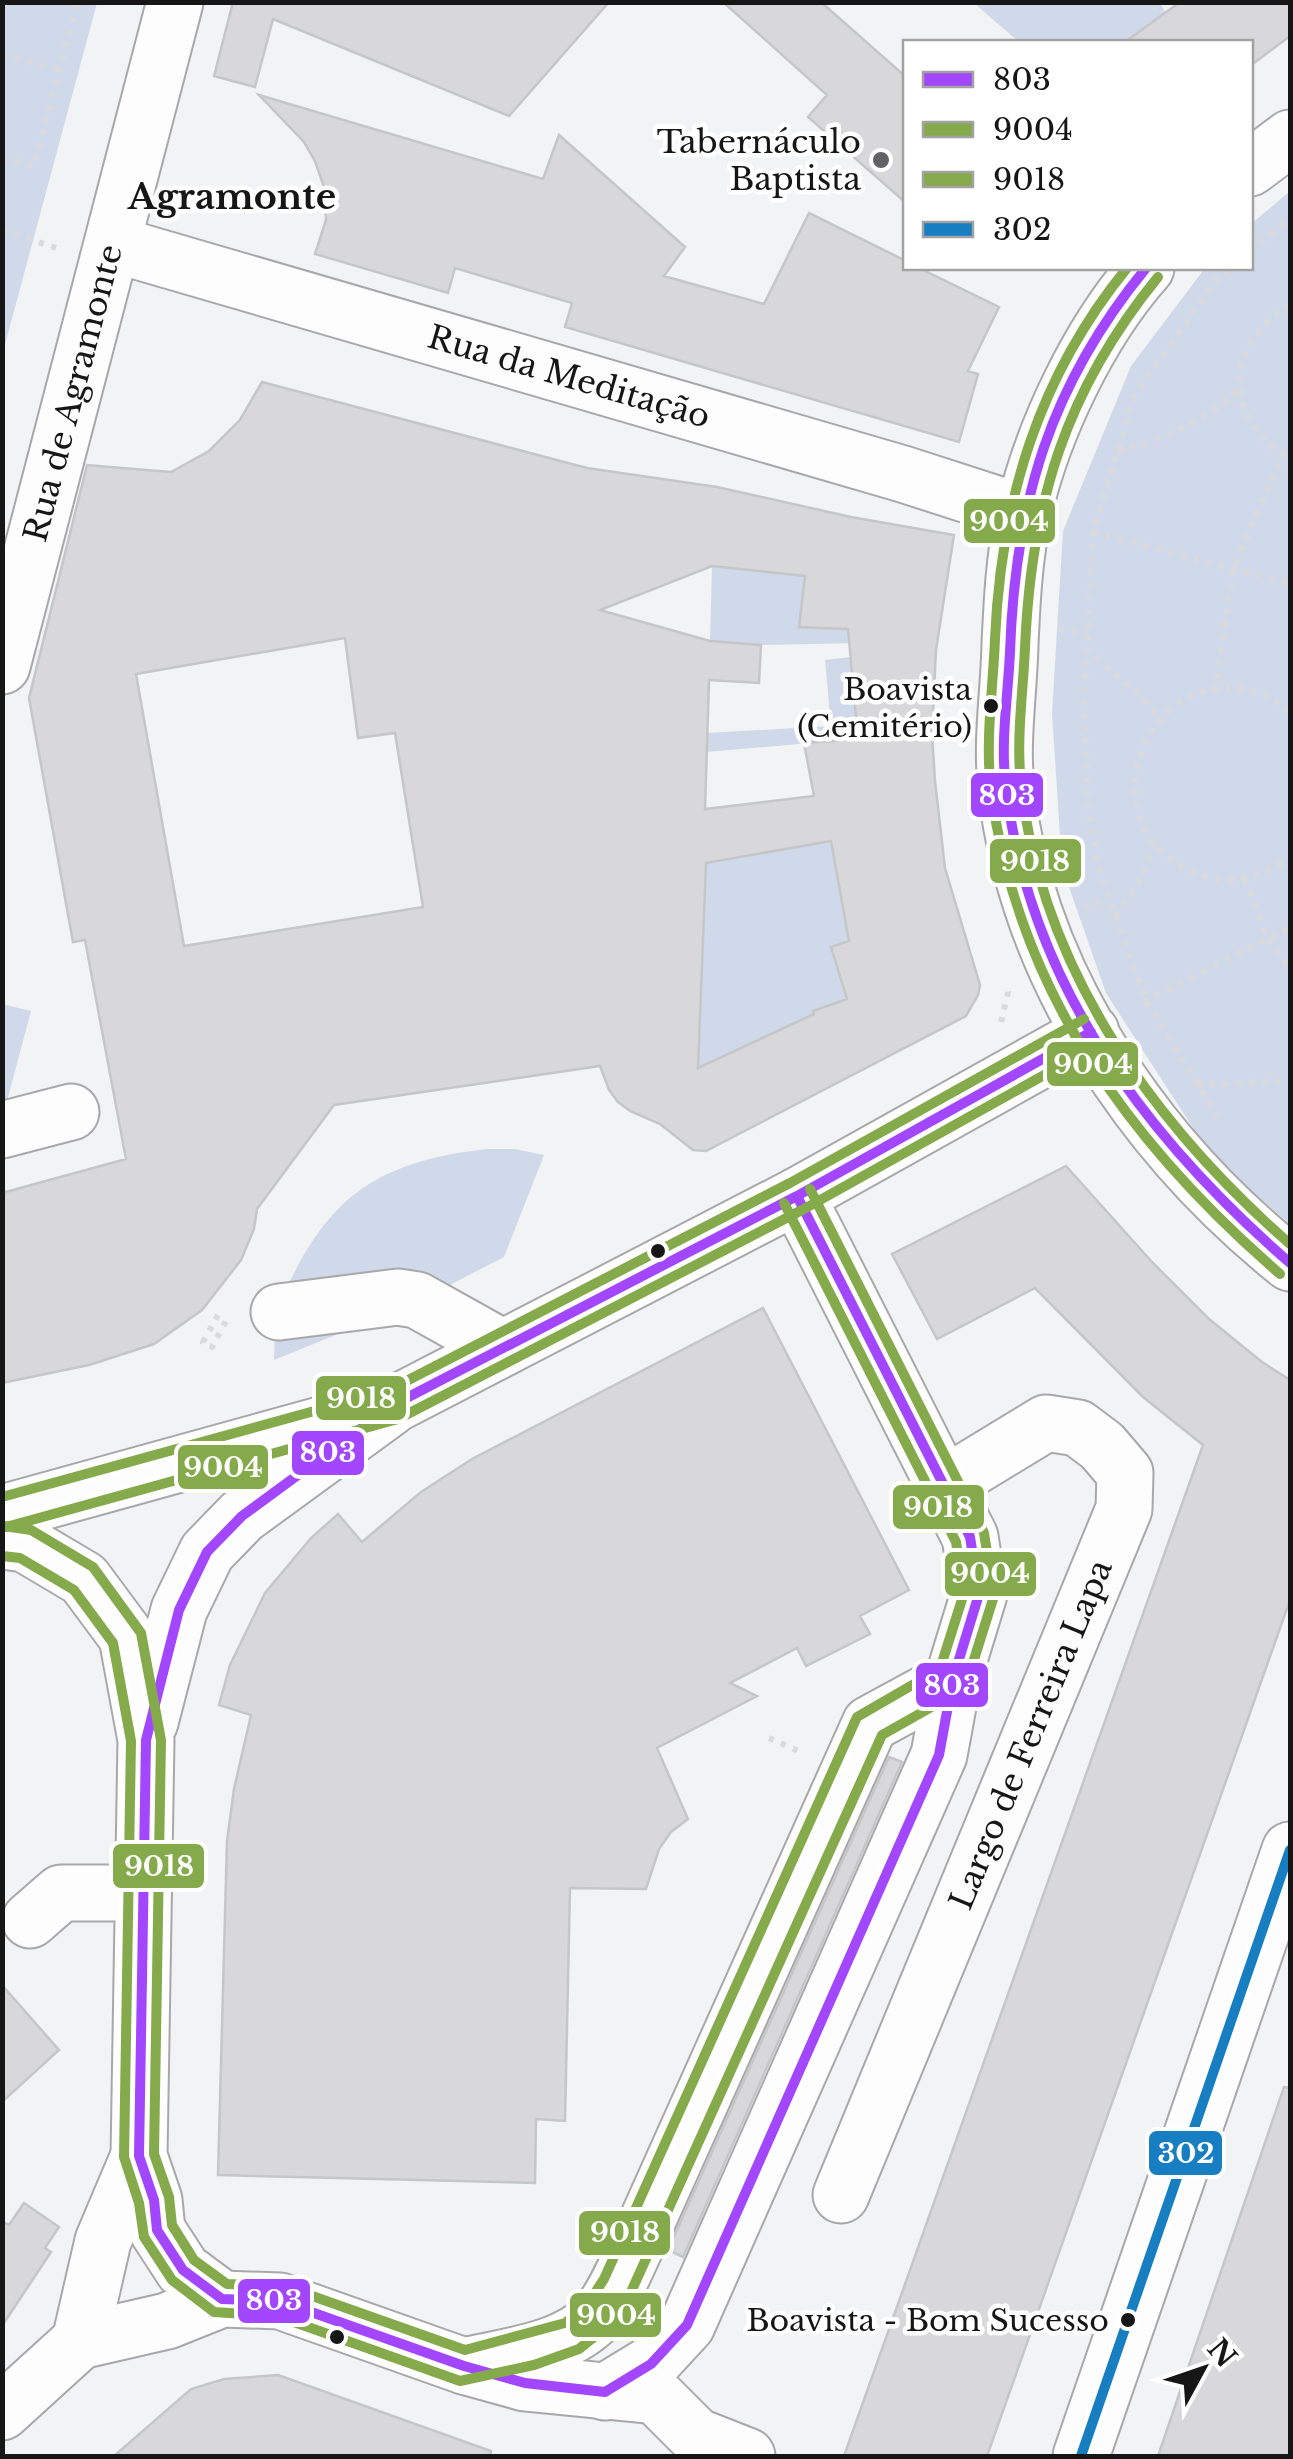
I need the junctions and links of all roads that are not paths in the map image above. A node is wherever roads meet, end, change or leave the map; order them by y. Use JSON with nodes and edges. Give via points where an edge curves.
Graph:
{"nodes":[{"id":1,"x":175,"y":2,"type":"edge"},
{"id":2,"x":1290,"y":138,"type":"edge"},
{"id":3,"x":1253,"y":166,"type":"edge"},
{"id":4,"x":113,"y":244,"type":"junction"},
{"id":5,"x":1144,"y":270,"type":"edge"},
{"id":6,"x":1024,"y":513,"type":"junction"},
{"id":7,"x":2,"y":666,"type":"edge"},
{"id":8,"x":1091,"y":1032,"type":"junction"},
{"id":9,"x":72,"y":1112,"type":"dead end"},
{"id":10,"x":2,"y":1130,"type":"edge"},
{"id":11,"x":797,"y":1196,"type":"junction"},
{"id":12,"x":1290,"y":1263,"type":"edge"},
{"id":13,"x":253,"y":1315,"type":"road end"},
{"id":14,"x":503,"y":1348,"type":"junction"},
{"id":15,"x":394,"y":1406,"type":"junction"},
{"id":16,"x":944,"y":1485,"type":"junction"},
{"id":17,"x":2,"y":1513,"type":"edge"},
{"id":18,"x":2,"y":1540,"type":"edge"},
{"id":19,"x":953,"y":1678,"type":"junction"},
{"id":20,"x":146,"y":1740,"type":"junction"},
{"id":21,"x":1290,"y":1850,"type":"edge"},
{"id":22,"x":143,"y":1893,"type":"junction"},
{"id":23,"x":30,"y":1920,"type":"dead end"},
{"id":24,"x":139,"y":2156,"type":"junction"},
{"id":25,"x":841,"y":2195,"type":"dead end"},
{"id":26,"x":222,"y":2299,"type":"junction"},
{"id":27,"x":80,"y":2341,"type":"junction"},
{"id":28,"x":464,"y":2366,"type":"junction"},
{"id":29,"x":605,"y":2392,"type":"junction"},
{"id":30,"x":2,"y":2412,"type":"edge"},
{"id":31,"x":746,"y":2456,"type":"edge"},
{"id":32,"x":1081,"y":2456,"type":"edge"}],
"edges":[{"from":1,"to":4,"type":"street","name":"Rua de Agramonte"},
{"from":2,"to":3,"type":"street"},
{"from":4,"to":6,"type":"street","name":"Rua da Meditação"},
{"from":4,"to":7,"type":"street","name":"Rua de Agramonte"},
{"from":5,"to":6,"type":"street","via":[[1062,398]]},
{"from":6,"to":8,"type":"street","via":[[1010,621],[1006,786],[1038,925]]},
{"from":8,"to":11,"type":"street"},
{"from":8,"to":12,"type":"street","via":[[1147,1120],[1193,1175]]},
{"from":9,"to":10,"type":"street"},
{"from":11,"to":14,"type":"street"},
{"from":11,"to":16,"type":"street"},
{"from":13,"to":14,"type":"street","via":[[398,1297],[416,1300]]},
{"from":14,"to":15,"type":"street"},
{"from":15,"to":17,"type":"street"},
{"from":15,"to":20,"type":"street","via":[[242,1516],[207,1552],[179,1610]]},
{"from":16,"to":19,"type":"street","via":[[970,1537],[979,1594]]},
{"from":16,"to":25,"type":"street","name":"Largo de Ferreira Lapa","via":[[1046,1423],[1078,1428],[1102,1446],[1125,1473],[1124,1508]]},
{"from":18,"to":20,"type":"street","via":[[25,1544],[84,1579],[127,1638]]},
{"from":19,"to":28,"type":"street","via":[[870,1724],[633,2251],[598,2315],[572,2336]]},
{"from":19,"to":29,"type":"street","via":[[939,1755],[687,2325],[652,2364]]},
{"from":20,"to":22,"type":"street"},
{"from":21,"to":32,"type":"street"},
{"from":22,"to":23,"type":"street","via":[[61,1892]]},
{"from":22,"to":24,"type":"street"},
{"from":24,"to":26,"type":"street","via":[[157,2230],[184,2270]]},
{"from":24,"to":27,"type":"street","via":[[103,2240]]},
{"from":26,"to":27,"type":"street","via":[[168,2321]]},
{"from":26,"to":28,"type":"street","via":[[280,2301]]},
{"from":27,"to":30,"type":"street"},
{"from":28,"to":29,"type":"street","via":[[524,2383]]},
{"from":29,"to":31,"type":"street","via":[[656,2396],[696,2436]]}]}
